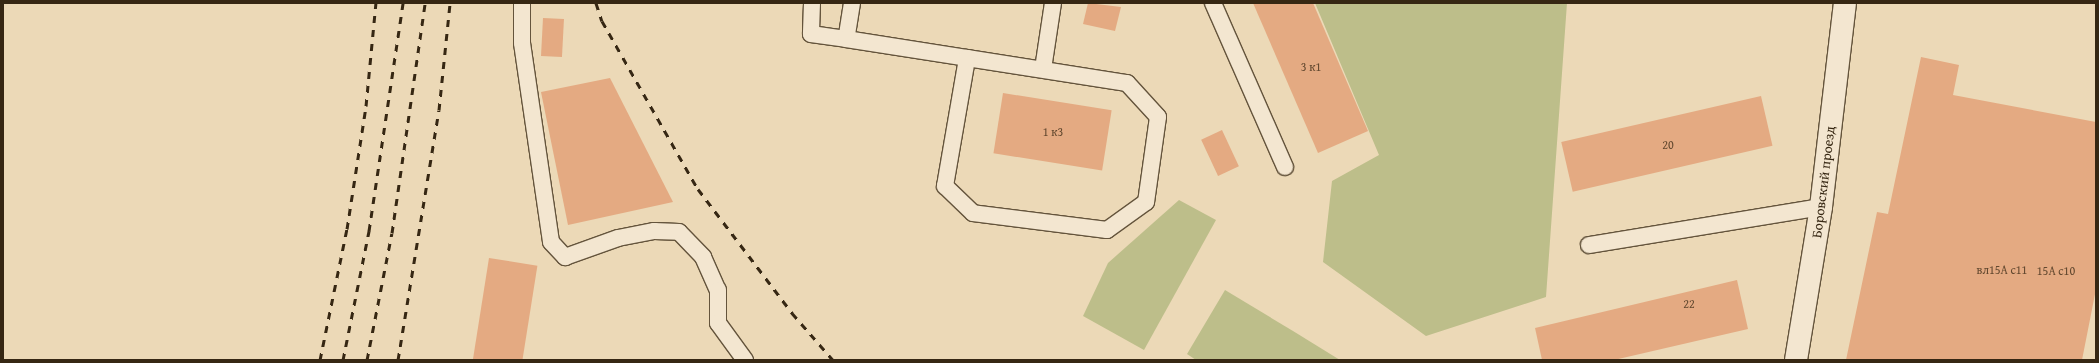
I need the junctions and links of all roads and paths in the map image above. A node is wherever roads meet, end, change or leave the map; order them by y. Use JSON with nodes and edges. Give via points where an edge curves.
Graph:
{"nodes":[{"id":1,"x":522,"y":3,"type":"edge"},
{"id":2,"x":812,"y":3,"type":"edge"},
{"id":3,"x":852,"y":3,"type":"edge"},
{"id":4,"x":1053,"y":3,"type":"edge"},
{"id":5,"x":1213,"y":3,"type":"edge"},
{"id":6,"x":1845,"y":3,"type":"edge"},
{"id":7,"x":846,"y":39,"type":"junction"},
{"id":8,"x":967,"y":58,"type":"junction"},
{"id":9,"x":1043,"y":69,"type":"junction"},
{"id":10,"x":1285,"y":167,"type":"dead end"},
{"id":11,"x":1821,"y":207,"type":"junction"},
{"id":12,"x":1589,"y":245,"type":"dead end"},
{"id":13,"x":745,"y":360,"type":"edge"},
{"id":14,"x":1796,"y":360,"type":"edge"}],
"edges":[{"from":1,"to":13,"type":"lane","via":[[522,43],[551,242],[565,257],[618,238],[654,231],[679,232],[703,257],[718,290],[718,323]]},
{"from":2,"to":7,"type":"lane","via":[[811,34]]},
{"from":3,"to":7,"type":"lane"},
{"from":4,"to":9,"type":"lane"},
{"from":5,"to":10,"type":"lane"},
{"from":6,"to":11,"type":"street","name":"Боровский проезд"},
{"from":7,"to":8,"type":"lane"},
{"from":8,"to":9,"type":"lane"},
{"from":8,"to":9,"type":"lane","via":[[945,186],[973,213],[1107,230],[1146,202],[1158,117],[1127,83]]},
{"from":11,"to":12,"type":"lane"},
{"from":11,"to":14,"type":"street","name":"Боровский проезд"}]}
